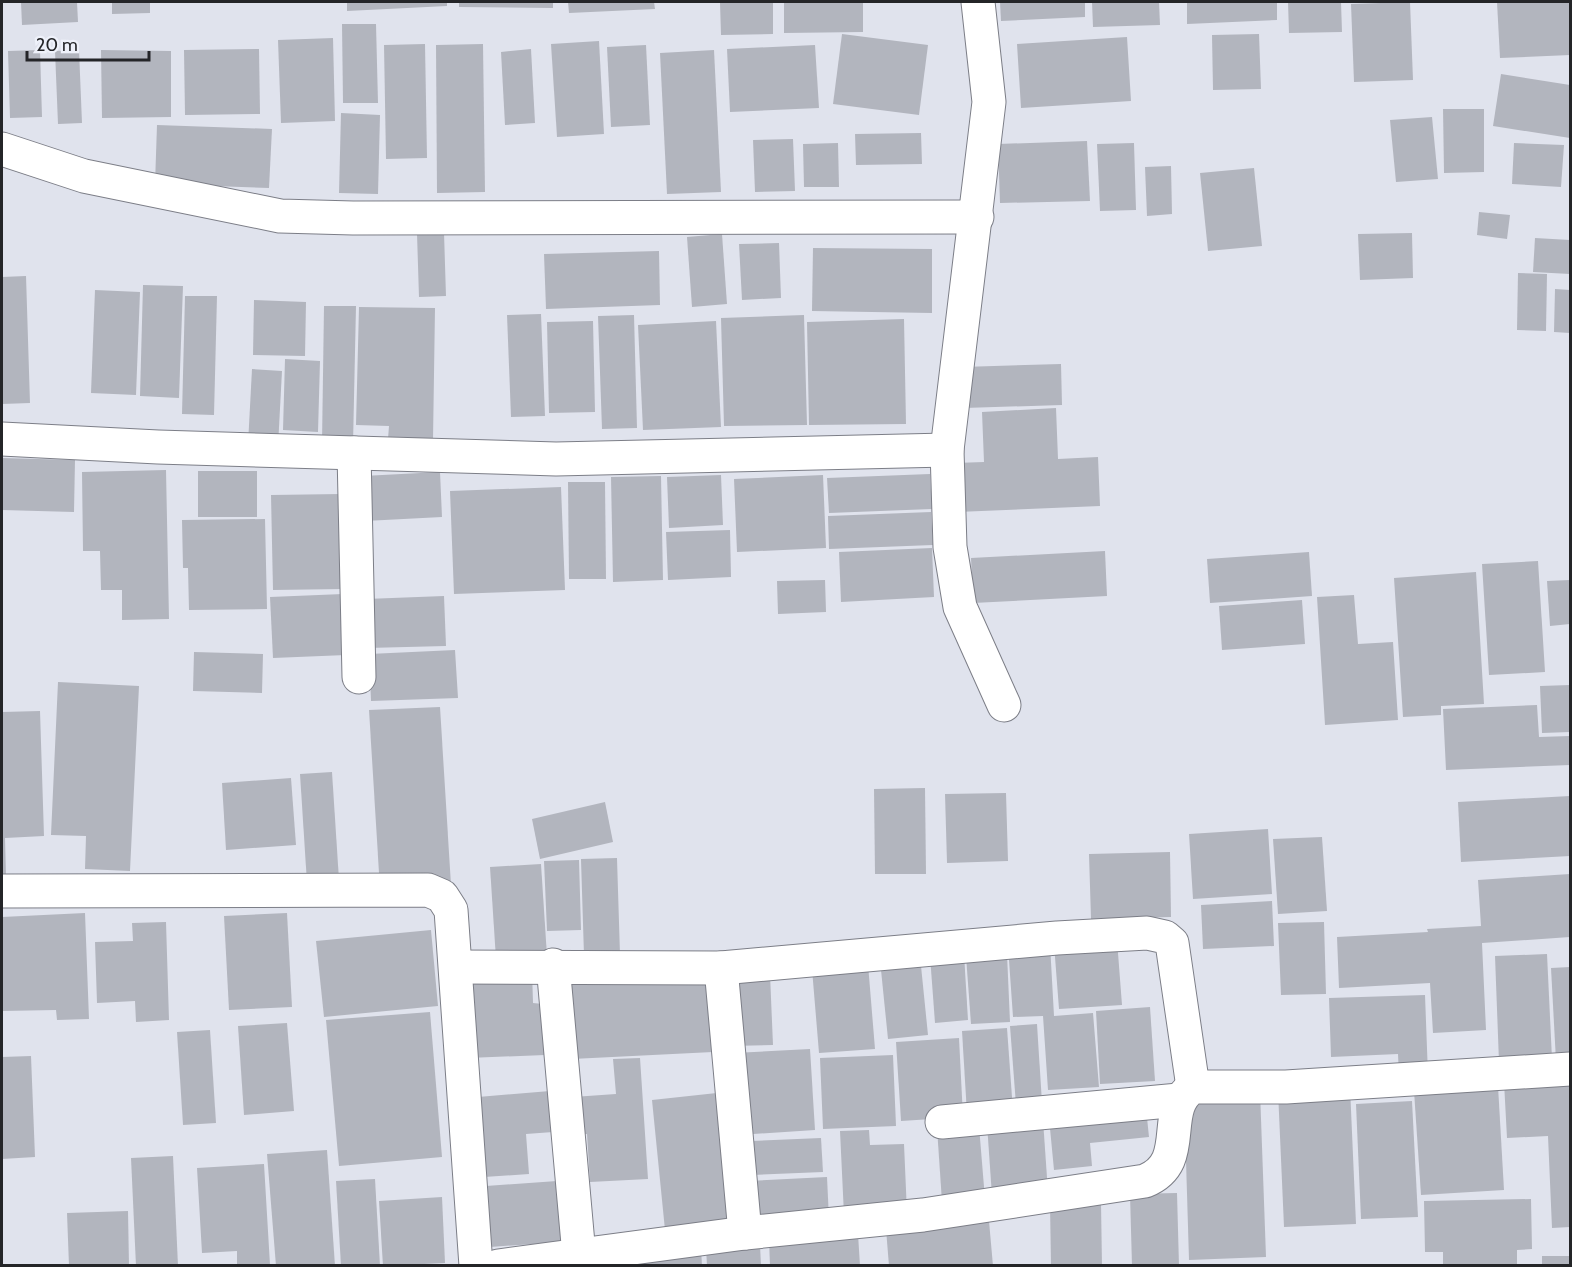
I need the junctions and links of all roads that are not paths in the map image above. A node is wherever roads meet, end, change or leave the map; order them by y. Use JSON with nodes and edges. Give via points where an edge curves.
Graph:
{"nodes":[{"id":1,"x":978,"y":2,"type":"edge"},
{"id":2,"x":2,"y":149,"type":"edge"},
{"id":3,"x":977,"y":217,"type":"junction"},
{"id":4,"x":2,"y":439,"type":"edge"},
{"id":5,"x":947,"y":450,"type":"junction"},
{"id":6,"x":354,"y":453,"type":"junction"},
{"id":7,"x":359,"y":677,"type":"dead end"},
{"id":8,"x":1004,"y":705,"type":"dead end"},
{"id":9,"x":2,"y":891,"type":"edge"},
{"id":10,"x":553,"y":965,"type":"junction"},
{"id":11,"x":457,"y":967,"type":"junction"},
{"id":12,"x":721,"y":968,"type":"junction"},
{"id":13,"x":1570,"y":1069,"type":"edge"},
{"id":14,"x":1186,"y":1093,"type":"junction"},
{"id":15,"x":942,"y":1122,"type":"dead end"},
{"id":16,"x":745,"y":1233,"type":"junction"},
{"id":17,"x":579,"y":1255,"type":"junction"},
{"id":18,"x":476,"y":1266,"type":"edge"},
{"id":19,"x":498,"y":1266,"type":"edge"}],
"edges":[{"from":1,"to":3,"type":"street","via":[[989,102]]},
{"from":2,"to":3,"type":"street","via":[[84,176],[280,216]]},
{"from":3,"to":5,"type":"street"},
{"from":4,"to":6,"type":"street"},
{"from":5,"to":6,"type":"street","via":[[556,459]]},
{"from":5,"to":8,"type":"street","via":[[950,547],[960,607]]},
{"from":6,"to":7,"type":"street"},
{"from":9,"to":11,"type":"street","via":[[428,890],[442,896],[451,910]]},
{"from":10,"to":11,"type":"street"},
{"from":10,"to":12,"type":"street"},
{"from":10,"to":17,"type":"street"},
{"from":11,"to":18,"type":"street"},
{"from":12,"to":14,"type":"street","via":[[1057,938],[1147,933],[1165,937],[1172,943]]},
{"from":12,"to":16,"type":"street"},
{"from":13,"to":14,"type":"street"},
{"from":14,"to":15,"type":"street"},
{"from":14,"to":16,"type":"street","via":[[1167,1168],[1145,1181],[923,1215]]},
{"from":16,"to":17,"type":"street"},
{"from":17,"to":19,"type":"street"}]}
